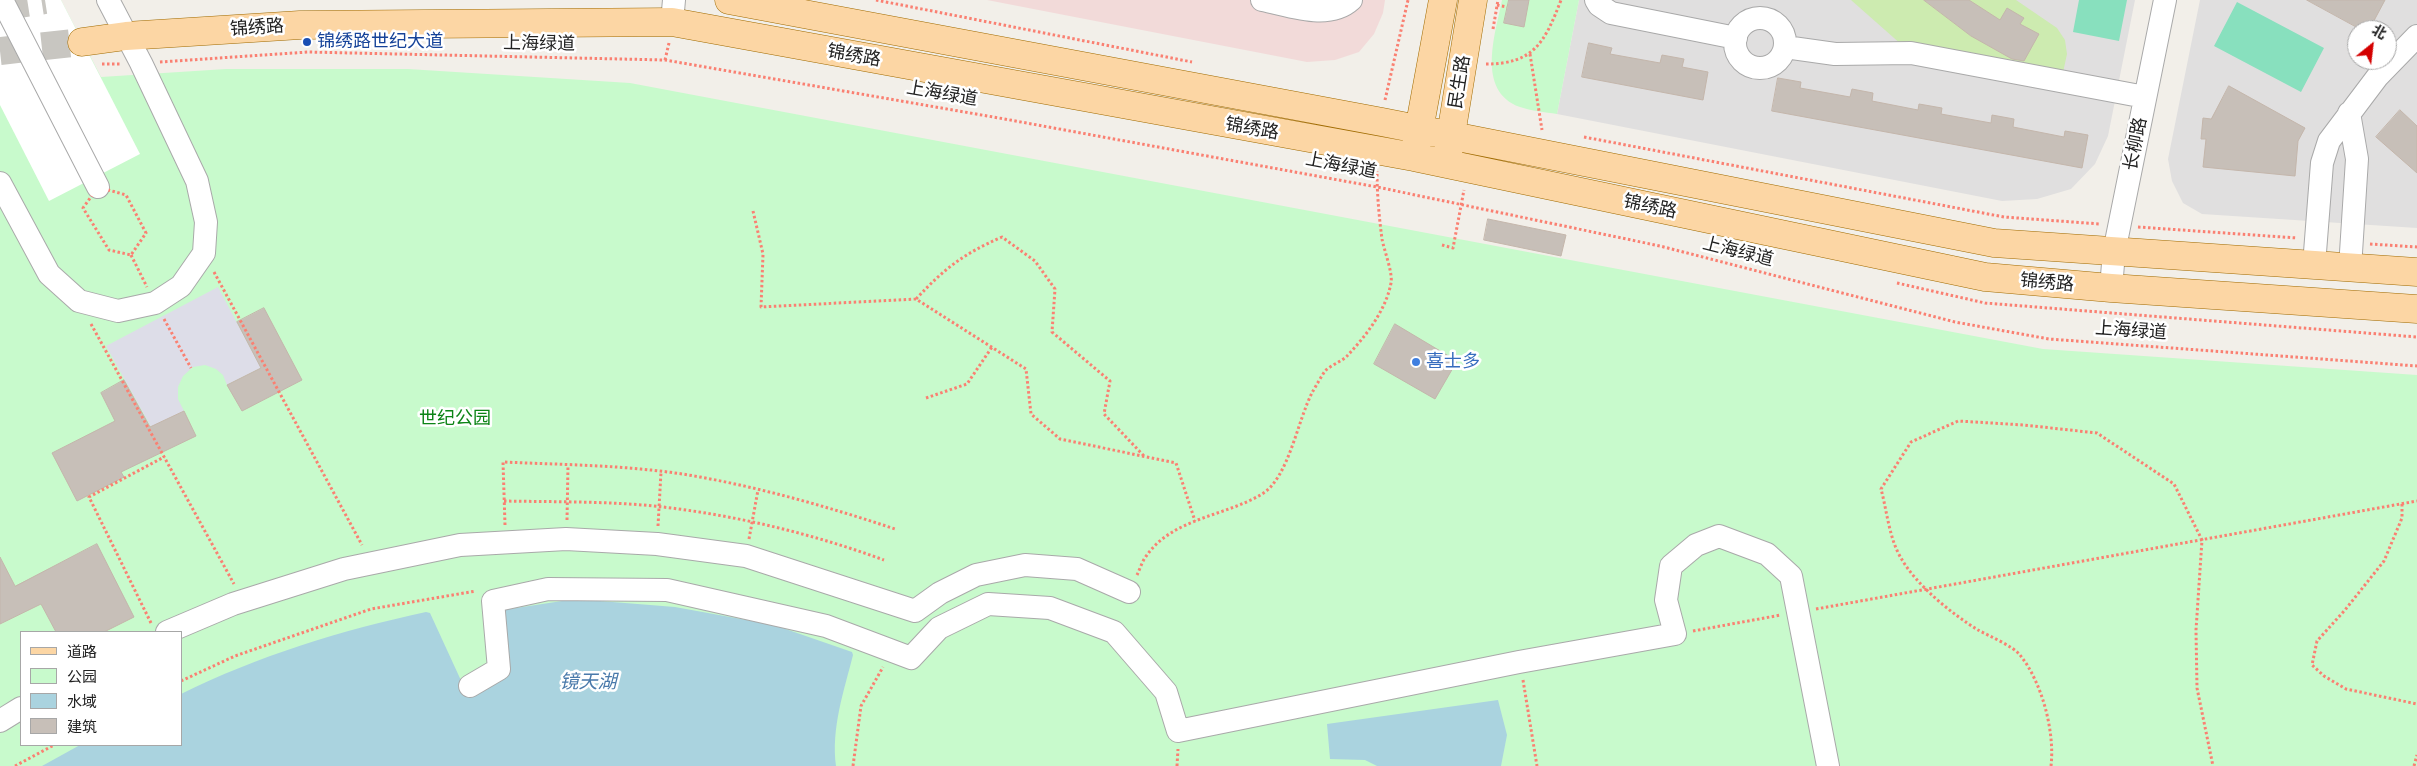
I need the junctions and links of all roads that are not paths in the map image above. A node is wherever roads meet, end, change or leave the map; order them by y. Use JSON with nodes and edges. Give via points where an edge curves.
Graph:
{"nodes":[{"id":1,"x":2,"y":0,"type":"edge"},
{"id":2,"x":108,"y":0,"type":"edge"},
{"id":3,"x":728,"y":0,"type":"edge"},
{"id":4,"x":1262,"y":0,"type":"edge"},
{"id":5,"x":1351,"y":0,"type":"edge"},
{"id":6,"x":1443,"y":0,"type":"edge"},
{"id":7,"x":1596,"y":0,"type":"edge"},
{"id":8,"x":2165,"y":0,"type":"edge"},
{"id":9,"x":1485,"y":3,"type":"edge"},
{"id":10,"x":673,"y":11,"type":"edge"},
{"id":11,"x":126,"y":36,"type":"junction"},
{"id":12,"x":2417,"y":36,"type":"edge"},
{"id":13,"x":1736,"y":38,"type":"junction"},
{"id":14,"x":82,"y":42,"type":"tunnel mouth"},
{"id":15,"x":1785,"y":47,"type":"junction"},
{"id":16,"x":2145,"y":97,"type":"junction"},
{"id":17,"x":2350,"y":113,"type":"junction"},
{"id":18,"x":1421,"y":118,"type":"junction"},
{"id":19,"x":1452,"y":136,"type":"junction"},
{"id":20,"x":1414,"y":157,"type":"junction"},
{"id":21,"x":1446,"y":164,"type":"junction"},
{"id":22,"x":0,"y":183,"type":"edge"},
{"id":23,"x":98,"y":187,"type":"road end"},
{"id":24,"x":2114,"y":252,"type":"junction"},
{"id":25,"x":2315,"y":252,"type":"junction"},
{"id":26,"x":2350,"y":255,"type":"junction"},
{"id":27,"x":2417,"y":272,"type":"edge"},
{"id":28,"x":2111,"y":288,"type":"junction"},
{"id":29,"x":2417,"y":309,"type":"edge"},
{"id":30,"x":1129,"y":592,"type":"road end"},
{"id":31,"x":160,"y":628,"type":"edge"},
{"id":32,"x":470,"y":686,"type":"dead end"},
{"id":33,"x":20,"y":709,"type":"edge"},
{"id":34,"x":0,"y":721,"type":"edge"},
{"id":35,"x":1828,"y":766,"type":"edge"}],
"edges":[{"from":1,"to":23,"type":"street"},
{"from":2,"to":11,"type":"street"},
{"from":3,"to":18,"type":"main road","name":"锦绣路","via":[[1381,107]]},
{"from":4,"to":5,"type":"street","via":[[1318,11],[1337,9]]},
{"from":6,"to":18,"type":"main road","name":"民生路"},
{"from":7,"to":13,"type":"street","via":[[1611,13]]},
{"from":8,"to":16,"type":"street","name":"长柳路"},
{"from":9,"to":19,"type":"main road","name":"民生路"},
{"from":10,"to":11,"type":"main road","name":"锦绣路","via":[[300,25]]},
{"from":10,"to":20,"type":"main road","name":"锦绣路","via":[[1378,159]]},
{"from":11,"to":14,"type":"main road","name":"锦绣路"},
{"from":11,"to":22,"type":"street","via":[[197,181],[206,222],[204,253],[181,286],[155,303],[118,311],[79,302],[49,274]]},
{"from":12,"to":17,"type":"street","via":[[2378,76]]},
{"from":13,"to":15,"type":"street","via":[[1745,23],[1761,18],[1770,20],[1782,30]]},
{"from":13,"to":15,"type":"street","via":[[1738,55],[1758,68],[1773,65]]},
{"from":15,"to":16,"type":"street","via":[[1835,54],[1911,53]]},
{"from":16,"to":24,"type":"street","name":"长柳路"},
{"from":17,"to":25,"type":"street","via":[[2329,141],[2322,163]]},
{"from":17,"to":26,"type":"street","via":[[2357,159]]},
{"from":18,"to":19,"type":"main road","name":"锦绣路"},
{"from":18,"to":20,"type":"main road","name":"民生路"},
{"from":19,"to":21,"type":"main road","name":"民生路"},
{"from":19,"to":24,"type":"main road","name":"锦绣路","via":[[1994,243]]},
{"from":20,"to":21,"type":"main road","name":"锦绣路"},
{"from":21,"to":28,"type":"main road","name":"锦绣路","via":[[1985,278]]},
{"from":24,"to":25,"type":"main road","name":"锦绣路"},
{"from":24,"to":28,"type":"street","name":"长柳路"},
{"from":25,"to":26,"type":"main road","name":"锦绣路"},
{"from":26,"to":27,"type":"main road","name":"锦绣路"},
{"from":28,"to":29,"type":"main road","name":"锦绣路"},
{"from":30,"to":31,"type":"street","via":[[1077,569],[1025,565],[976,575],[940,593],[915,611],[746,556],[657,544],[566,540],[460,545],[344,570]]},
{"from":32,"to":35,"type":"street","via":[[499,669],[493,601],[548,589],[667,590],[826,626],[911,658],[939,628],[988,604],[1050,608],[1114,632],[1166,692],[1178,731],[1676,634],[1666,600],[1671,566],[1696,545],[1719,536],[1767,554],[1791,576]]},
{"from":33,"to":34,"type":"street"}]}
